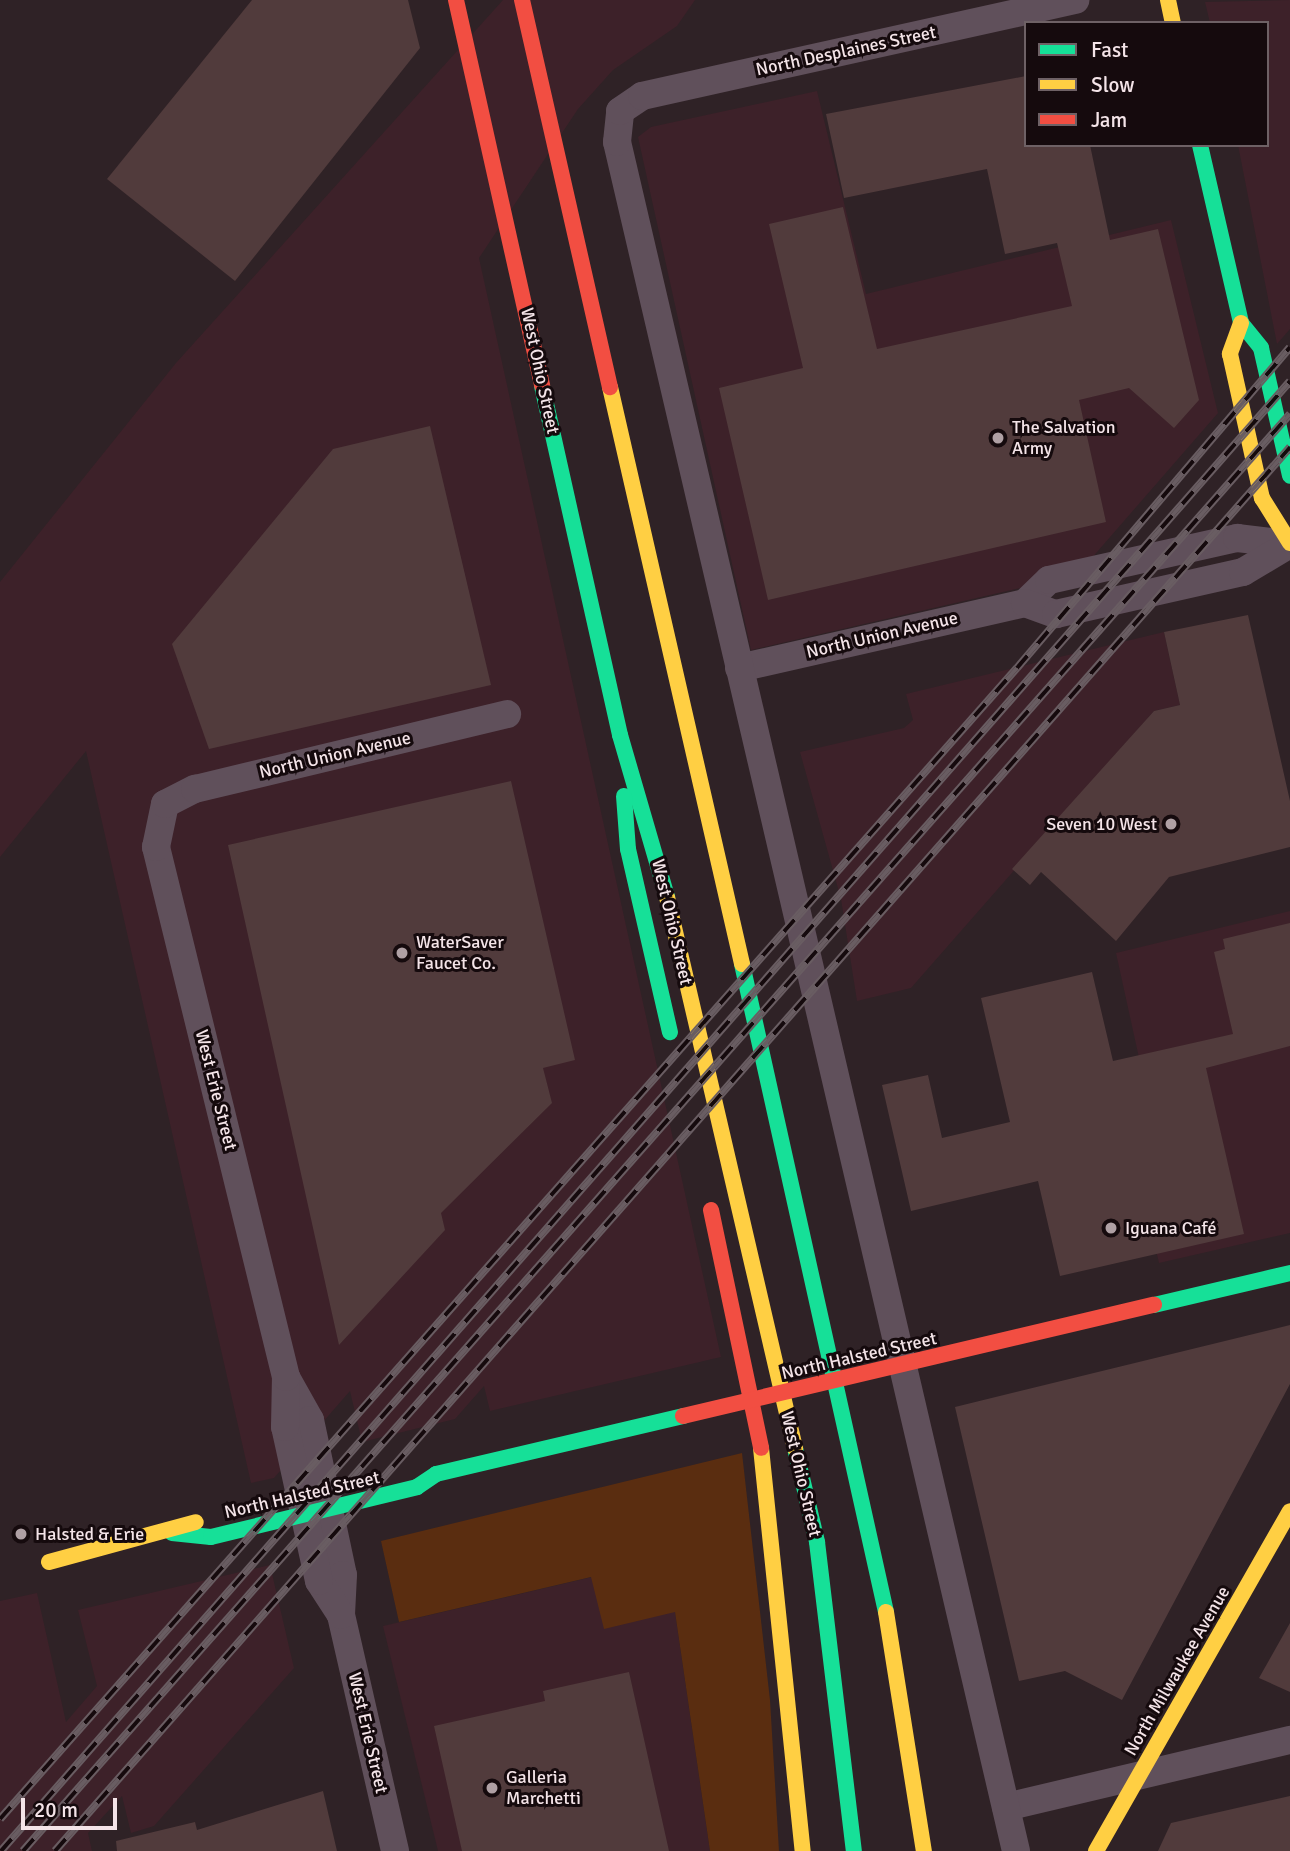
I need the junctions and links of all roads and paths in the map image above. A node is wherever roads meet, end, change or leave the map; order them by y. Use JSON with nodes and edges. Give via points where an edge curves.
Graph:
{"nodes":[{"id":1,"x":456,"y":0,"type":"edge"},
{"id":2,"x":522,"y":0,"type":"edge"},
{"id":3,"x":1076,"y":0,"type":"edge"},
{"id":4,"x":1168,"y":0,"type":"edge"},
{"id":5,"x":1173,"y":21,"type":"edge"},
{"id":6,"x":1200,"y":147,"type":"edge"},
{"id":7,"x":1241,"y":323,"type":"junction"},
{"id":8,"x":1290,"y":476,"type":"edge"},
{"id":9,"x":1290,"y":544,"type":"edge"},
{"id":10,"x":739,"y":667,"type":"junction"},
{"id":11,"x":507,"y":714,"type":"dead end"},
{"id":12,"x":620,"y":735,"type":"junction"},
{"id":13,"x":165,"y":804,"type":"joint"},
{"id":14,"x":674,"y":1050,"type":"dead end"},
{"id":15,"x":708,"y":1197,"type":"dead end"},
{"id":16,"x":1290,"y":1273,"type":"edge"},
{"id":17,"x":888,"y":1368,"type":"junction"},
{"id":18,"x":307,"y":1502,"type":"junction"},
{"id":19,"x":1290,"y":1511,"type":"edge"},
{"id":20,"x":218,"y":1515,"type":"dead end"},
{"id":21,"x":172,"y":1533,"type":"junction"},
{"id":22,"x":49,"y":1563,"type":"dead end"},
{"id":23,"x":1290,"y":1740,"type":"edge"},
{"id":24,"x":1138,"y":1776,"type":"junction"},
{"id":25,"x":1006,"y":1807,"type":"junction"},
{"id":26,"x":395,"y":1851,"type":"edge"},
{"id":27,"x":803,"y":1851,"type":"edge"},
{"id":28,"x":854,"y":1851,"type":"edge"},
{"id":29,"x":924,"y":1851,"type":"edge"},
{"id":30,"x":1016,"y":1851,"type":"edge"},
{"id":31,"x":1096,"y":1851,"type":"edge"}],
"edges":[{"from":1,"to":12,"type":"main road","name":"West Ohio Street"},
{"from":2,"to":29,"type":"main road","via":[[876,1546]]},
{"from":3,"to":10,"type":"street","name":"North Desplaines Street","via":[[642,96],[620,111],[617,142]]},
{"from":4,"to":5,"type":"main road"},
{"from":6,"to":7,"type":"main road"},
{"from":7,"to":8,"type":"main road","via":[[1261,348]]},
{"from":7,"to":9,"type":"main road","via":[[1230,354],[1262,498]]},
{"from":9,"to":10,"type":"street","name":"North Union Avenue","via":[[1237,538],[1049,580],[1025,603]]},
{"from":10,"to":17,"type":"street"},
{"from":11,"to":13,"type":"street","name":"North Union Avenue","via":[[202,787]]},
{"from":12,"to":14,"type":"main road","via":[[628,849]]},
{"from":12,"to":28,"type":"main road","name":"West Ohio Street","via":[[653,841],[817,1542]]},
{"from":13,"to":18,"type":"street","name":"West Erie Street","via":[[156,847],[286,1377],[310,1420]]},
{"from":15,"to":27,"type":"main road","via":[[764,1461]]},
{"from":16,"to":17,"type":"main road","name":"North Halsted Street"},
{"from":17,"to":18,"type":"main road","name":"North Halsted Street","via":[[436,1474],[415,1469]]},
{"from":17,"to":25,"type":"street"},
{"from":18,"to":21,"type":"main road","name":"North Halsted Street","via":[[211,1536]]},
{"from":18,"to":26,"type":"street","name":"West Erie Street","via":[[343,1575],[341,1615]]},
{"from":19,"to":24,"type":"main road","name":"North Milwaukee Avenue"},
{"from":20,"to":21,"type":"main road","name":"North Halsted Street"},
{"from":21,"to":22,"type":"main road","name":"North Halsted Street"},
{"from":23,"to":24,"type":"street"},
{"from":24,"to":25,"type":"street"},
{"from":24,"to":31,"type":"main road","name":"North Milwaukee Avenue"},
{"from":25,"to":30,"type":"street"}]}
